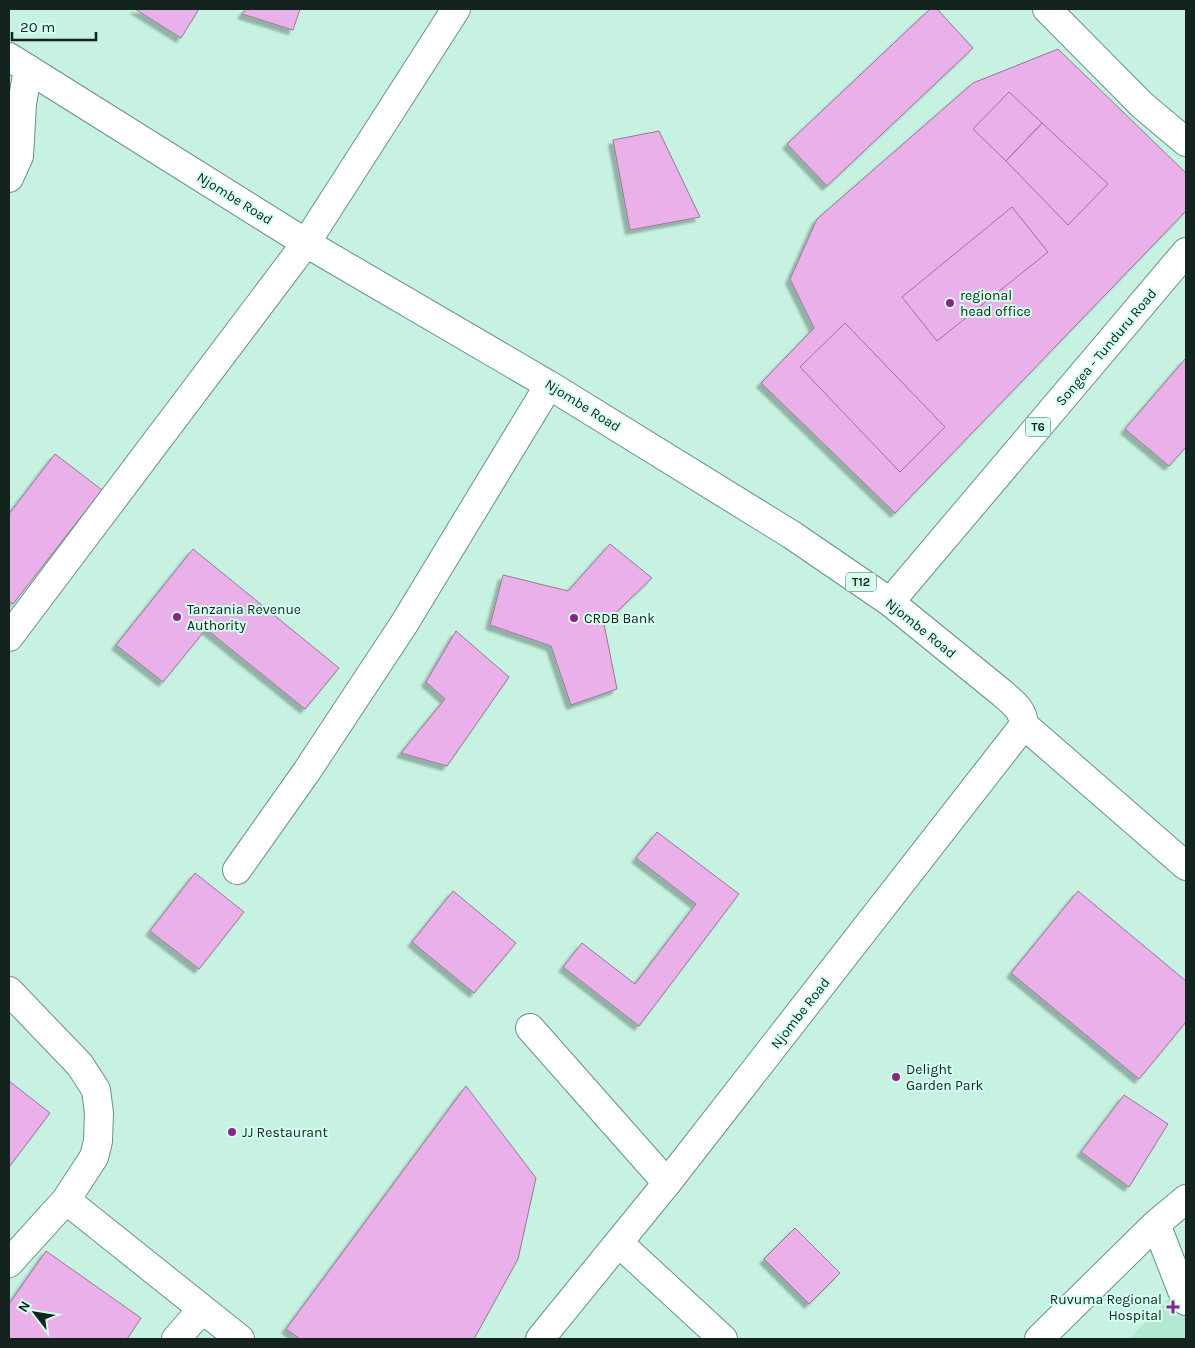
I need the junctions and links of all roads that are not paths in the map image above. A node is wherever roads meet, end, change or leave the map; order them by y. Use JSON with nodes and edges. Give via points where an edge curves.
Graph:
{"nodes":[{"id":1,"x":456,"y":9,"type":"edge"},
{"id":2,"x":1048,"y":9,"type":"edge"},
{"id":3,"x":18,"y":63,"type":"edge"},
{"id":4,"x":1186,"y":142,"type":"edge"},
{"id":5,"x":9,"y":178,"type":"edge"},
{"id":6,"x":306,"y":243,"type":"junction"},
{"id":7,"x":1186,"y":252,"type":"edge"},
{"id":8,"x":549,"y":385,"type":"junction"},
{"id":9,"x":890,"y":602,"type":"junction"},
{"id":10,"x":9,"y":637,"type":"edge"},
{"id":11,"x":1024,"y":725,"type":"junction"},
{"id":12,"x":1186,"y":866,"type":"edge"},
{"id":13,"x":237,"y":870,"type":"dead end"},
{"id":14,"x":9,"y":991,"type":"edge"},
{"id":15,"x":530,"y":1028,"type":"dead end"},
{"id":16,"x":667,"y":1183,"type":"junction"},
{"id":17,"x":1186,"y":1199,"type":"edge"},
{"id":18,"x":66,"y":1200,"type":"junction"},
{"id":19,"x":1156,"y":1224,"type":"junction"},
{"id":20,"x":620,"y":1244,"type":"junction"},
{"id":21,"x":9,"y":1264,"type":"edge"},
{"id":22,"x":1186,"y":1301,"type":"edge"},
{"id":23,"x":202,"y":1309,"type":"junction"},
{"id":24,"x":176,"y":1339,"type":"edge"},
{"id":25,"x":240,"y":1339,"type":"edge"},
{"id":26,"x":540,"y":1339,"type":"edge"},
{"id":27,"x":723,"y":1339,"type":"edge"},
{"id":28,"x":1039,"y":1339,"type":"edge"}],
"edges":[{"from":1,"to":6,"type":"main road"},
{"from":2,"to":4,"type":"main road","via":[[1142,105]]},
{"from":3,"to":5,"type":"main road","via":[[22,104],[19,156]]},
{"from":3,"to":6,"type":"main road","name":"Njombe Road","number":"T12"},
{"from":6,"to":8,"type":"main road","name":"Njombe Road","number":"T12"},
{"from":6,"to":10,"type":"main road"},
{"from":7,"to":9,"type":"main road","name":"Songea - Tunduru Road","number":"T6"},
{"from":8,"to":9,"type":"main road","name":"Njombe Road","number":"T12","via":[[792,535]]},
{"from":8,"to":13,"type":"main road","via":[[404,624]]},
{"from":9,"to":11,"type":"main road","name":"Njombe Road","number":"T12","via":[[1018,708]]},
{"from":11,"to":12,"type":"main road"},
{"from":11,"to":16,"type":"main road","name":"Njombe Road"},
{"from":14,"to":18,"type":"main road","via":[[80,1065],[96,1090],[99,1113],[94,1157]]},
{"from":15,"to":16,"type":"main road"},
{"from":16,"to":20,"type":"main road","name":"Njombe Road"},
{"from":17,"to":19,"type":"main road"},
{"from":18,"to":21,"type":"main road"},
{"from":18,"to":23,"type":"main road"},
{"from":19,"to":22,"type":"main road"},
{"from":19,"to":28,"type":"main road"},
{"from":20,"to":26,"type":"main road","name":"Njombe Road"},
{"from":20,"to":27,"type":"main road"},
{"from":23,"to":24,"type":"main road"},
{"from":23,"to":25,"type":"main road"}]}
